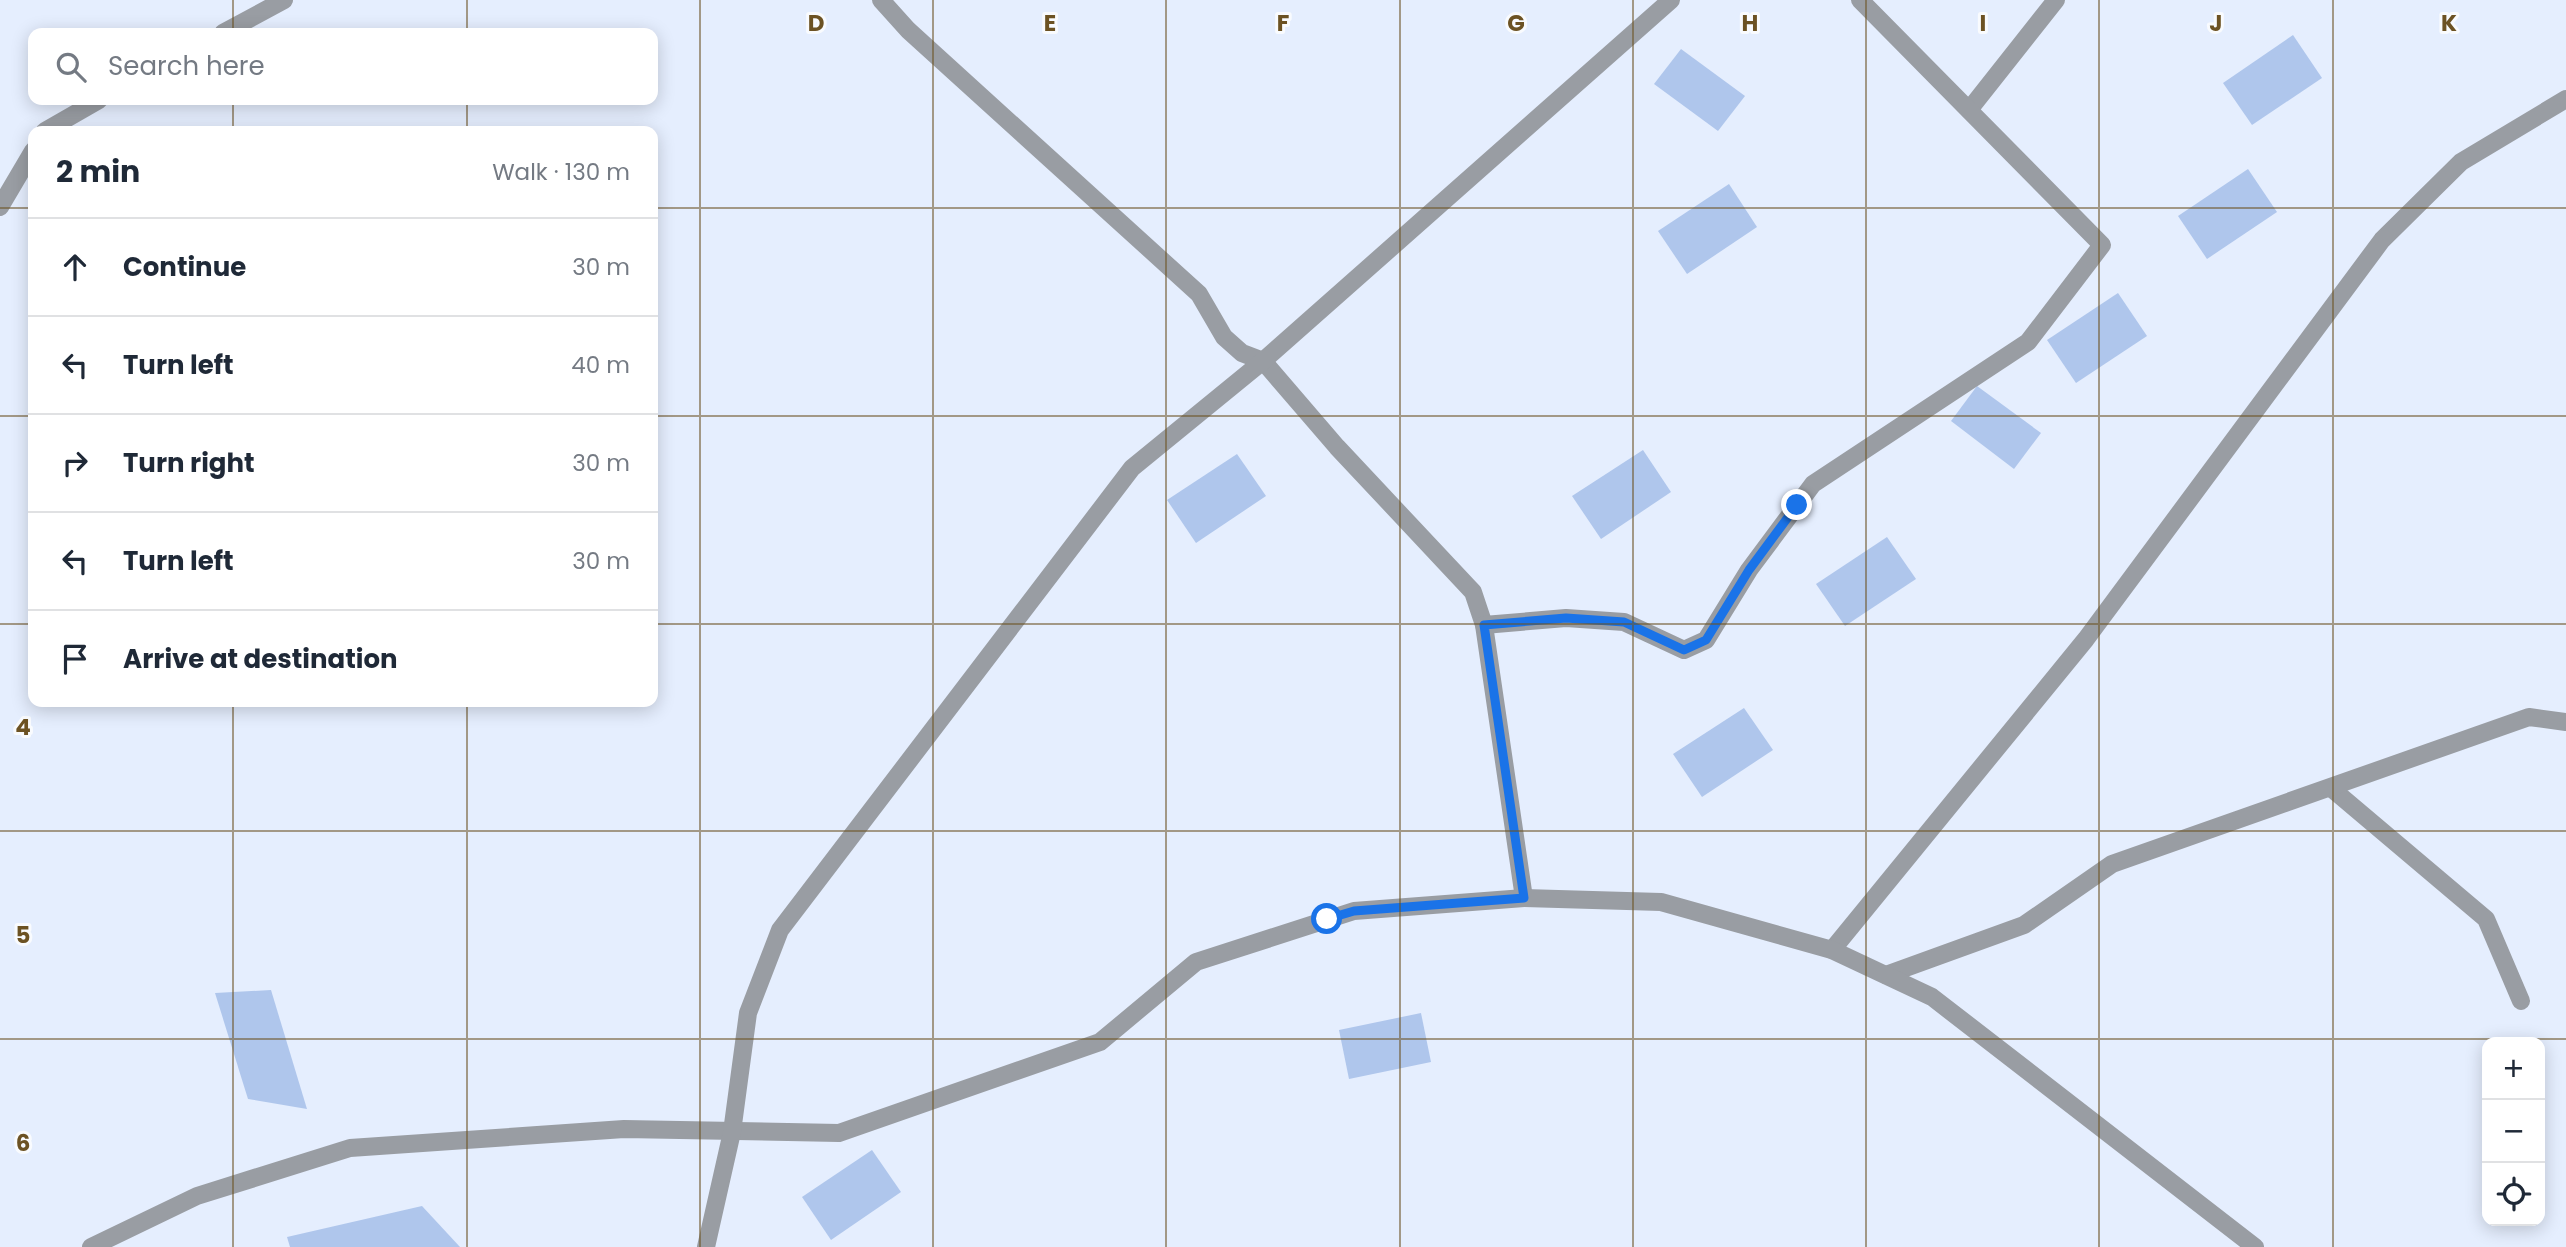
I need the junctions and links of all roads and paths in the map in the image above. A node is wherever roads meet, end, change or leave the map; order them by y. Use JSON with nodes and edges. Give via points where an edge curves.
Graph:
{"nodes":[{"id":1,"x":284,"y":0,"type":"edge"},
{"id":2,"x":881,"y":0,"type":"edge"},
{"id":3,"x":1671,"y":0,"type":"edge"},
{"id":4,"x":1860,"y":0,"type":"edge"},
{"id":5,"x":2056,"y":0,"type":"edge"},
{"id":6,"x":231,"y":28,"type":"edge"},
{"id":7,"x":2566,"y":99,"type":"edge"},
{"id":8,"x":90,"y":105,"type":"edge"},
{"id":9,"x":1969,"y":110,"type":"junction"},
{"id":10,"x":54,"y":126,"type":"edge"},
{"id":11,"x":28,"y":159,"type":"edge"},
{"id":12,"x":0,"y":207,"type":"edge"},
{"id":13,"x":1264,"y":360,"type":"junction"},
{"id":14,"x":1484,"y":625,"type":"junction"},
{"id":15,"x":2566,"y":722,"type":"edge"},
{"id":16,"x":2331,"y":788,"type":"junction"},
{"id":17,"x":1524,"y":898,"type":"junction"},
{"id":18,"x":1832,"y":950,"type":"junction"},
{"id":19,"x":1886,"y":975,"type":"junction"},
{"id":20,"x":2521,"y":1001,"type":"dead end"},
{"id":21,"x":732,"y":1132,"type":"junction"},
{"id":22,"x":91,"y":1247,"type":"edge"},
{"id":23,"x":706,"y":1247,"type":"edge"},
{"id":24,"x":2255,"y":1247,"type":"edge"}],
"edges":[{"from":1,"to":6,"type":"street"},
{"from":2,"to":13,"type":"street","via":[[908,30],[1199,293],[1224,337],[1242,353]]},
{"from":3,"to":13,"type":"street"},
{"from":4,"to":9,"type":"street"},
{"from":5,"to":9,"type":"street"},
{"from":7,"to":18,"type":"street","via":[[2461,162],[2382,240],[2086,639]]},
{"from":8,"to":10,"type":"street"},
{"from":9,"to":14,"type":"street","via":[[2102,245],[2028,342],[1813,484],[1749,570],[1706,640],[1684,650],[1624,622],[1566,618]]},
{"from":11,"to":12,"type":"street"},
{"from":13,"to":14,"type":"street","via":[[1473,592]]},
{"from":13,"to":21,"type":"street","via":[[1132,468],[780,930],[748,1013]]},
{"from":14,"to":17,"type":"street"},
{"from":15,"to":16,"type":"street","via":[[2529,717]]},
{"from":16,"to":19,"type":"street","via":[[2112,864],[2024,925]]},
{"from":16,"to":20,"type":"street","via":[[2486,919]]},
{"from":17,"to":18,"type":"street","via":[[1661,902]]},
{"from":17,"to":21,"type":"street","via":[[1354,911],[1196,962],[1100,1042],[839,1133]]},
{"from":18,"to":19,"type":"street"},
{"from":19,"to":24,"type":"street","via":[[1932,997]]},
{"from":21,"to":22,"type":"street","via":[[624,1129],[350,1148],[197,1196]]},
{"from":21,"to":23,"type":"street"}]}
